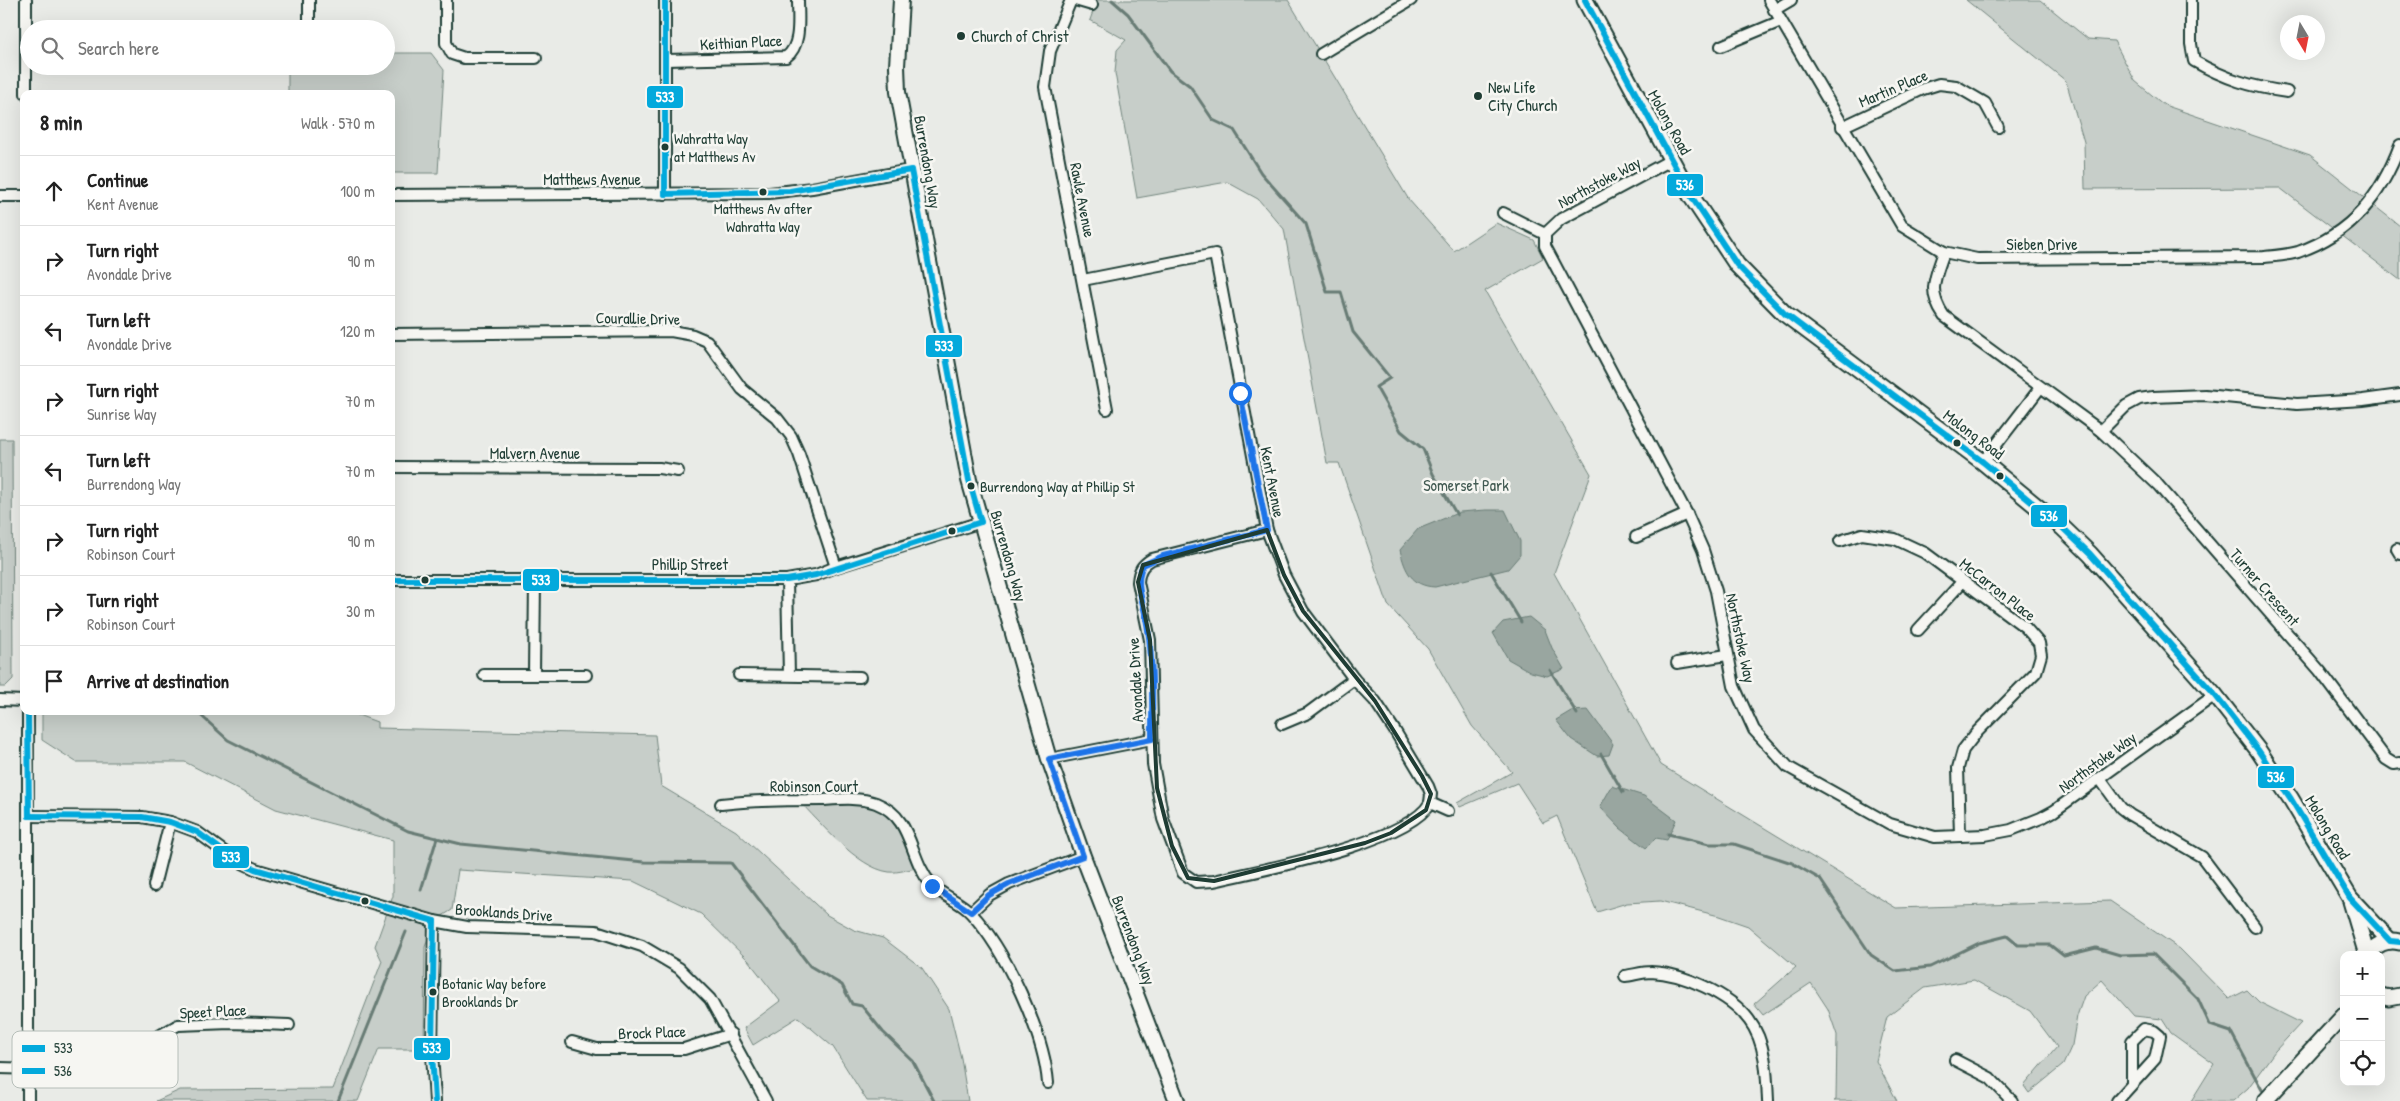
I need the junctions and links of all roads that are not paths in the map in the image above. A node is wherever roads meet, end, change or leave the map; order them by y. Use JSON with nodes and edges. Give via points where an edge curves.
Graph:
{"nodes":[{"id":1,"x":26,"y":0,"type":"edge"},
{"id":2,"x":310,"y":0,"type":"edge"},
{"id":3,"x":446,"y":0,"type":"edge"},
{"id":4,"x":666,"y":0,"type":"edge"},
{"id":5,"x":798,"y":0,"type":"edge"},
{"id":6,"x":901,"y":0,"type":"edge"},
{"id":7,"x":1073,"y":0,"type":"edge"},
{"id":8,"x":1411,"y":0,"type":"edge"},
{"id":9,"x":1585,"y":0,"type":"edge"},
{"id":10,"x":1769,"y":0,"type":"edge"},
{"id":11,"x":1791,"y":0,"type":"edge"},
{"id":12,"x":2191,"y":0,"type":"edge"},
{"id":13,"x":1396,"y":4,"type":"edge"},
{"id":14,"x":1092,"y":5,"type":"dead end"},
{"id":15,"x":1774,"y":10,"type":"junction"},
{"id":16,"x":26,"y":20,"type":"edge"},
{"id":17,"x":309,"y":20,"type":"edge"},
{"id":18,"x":1781,"y":21,"type":"junction"},
{"id":19,"x":1721,"y":46,"type":"dead end"},
{"id":20,"x":1321,"y":54,"type":"dead end"},
{"id":21,"x":536,"y":58,"type":"dead end"},
{"id":22,"x":666,"y":60,"type":"junction"},
{"id":23,"x":26,"y":75,"type":"edge"},
{"id":24,"x":26,"y":90,"type":"edge"},
{"id":25,"x":2287,"y":92,"type":"dead end"},
{"id":26,"x":1998,"y":126,"type":"dead end"},
{"id":27,"x":1842,"y":127,"type":"junction"},
{"id":28,"x":2400,"y":145,"type":"edge"},
{"id":29,"x":1671,"y":160,"type":"junction"},
{"id":30,"x":912,"y":170,"type":"junction"},
{"id":31,"x":665,"y":194,"type":"junction"},
{"id":32,"x":395,"y":195,"type":"edge"},
{"id":33,"x":0,"y":196,"type":"edge"},
{"id":34,"x":20,"y":196,"type":"edge"},
{"id":35,"x":1503,"y":213,"type":"dead end"},
{"id":36,"x":1545,"y":234,"type":"junction"},
{"id":37,"x":1944,"y":252,"type":"junction"},
{"id":38,"x":1083,"y":280,"type":"junction"},
{"id":39,"x":395,"y":334,"type":"edge"},
{"id":40,"x":2040,"y":388,"type":"junction"},
{"id":41,"x":2400,"y":394,"type":"edge"},
{"id":42,"x":1107,"y":409,"type":"dead end"},
{"id":43,"x":2101,"y":431,"type":"junction"},
{"id":44,"x":1984,"y":462,"type":"junction"},
{"id":45,"x":395,"y":467,"type":"edge"},
{"id":46,"x":678,"y":472,"type":"dead end"},
{"id":47,"x":1687,"y":514,"type":"junction"},
{"id":48,"x":980,"y":522,"type":"junction"},
{"id":49,"x":1267,"y":530,"type":"junction"},
{"id":50,"x":1636,"y":537,"type":"dead end"},
{"id":51,"x":1840,"y":541,"type":"dead end"},
{"id":52,"x":836,"y":567,"type":"junction"},
{"id":53,"x":395,"y":580,"type":"edge"},
{"id":54,"x":535,"y":580,"type":"junction"},
{"id":55,"x":787,"y":580,"type":"junction"},
{"id":56,"x":1963,"y":581,"type":"junction"},
{"id":57,"x":1918,"y":630,"type":"dead end"},
{"id":58,"x":1727,"y":655,"type":"junction"},
{"id":59,"x":1677,"y":663,"type":"dead end"},
{"id":60,"x":534,"y":674,"type":"junction"},
{"id":61,"x":484,"y":675,"type":"dead end"},
{"id":62,"x":586,"y":675,"type":"dead end"},
{"id":63,"x":789,"y":675,"type":"junction"},
{"id":64,"x":739,"y":676,"type":"dead end"},
{"id":65,"x":860,"y":677,"type":"dead end"},
{"id":66,"x":1354,"y":679,"type":"junction"},
{"id":67,"x":2215,"y":695,"type":"junction"},
{"id":68,"x":0,"y":700,"type":"edge"},
{"id":69,"x":20,"y":701,"type":"edge"},
{"id":70,"x":28,"y":715,"type":"edge"},
{"id":71,"x":1282,"y":724,"type":"dead end"},
{"id":72,"x":1152,"y":739,"type":"junction"},
{"id":73,"x":1049,"y":759,"type":"junction"},
{"id":74,"x":2400,"y":763,"type":"edge"},
{"id":75,"x":2100,"y":779,"type":"junction"},
{"id":76,"x":1430,"y":803,"type":"junction"},
{"id":77,"x":721,"y":804,"type":"dead end"},
{"id":78,"x":1448,"y":811,"type":"dead end"},
{"id":79,"x":29,"y":816,"type":"junction"},
{"id":80,"x":170,"y":822,"type":"junction"},
{"id":81,"x":1960,"y":835,"type":"junction"},
{"id":82,"x":1083,"y":856,"type":"junction"},
{"id":83,"x":154,"y":886,"type":"dead end"},
{"id":84,"x":2350,"y":898,"type":"junction"},
{"id":85,"x":971,"y":912,"type":"junction"},
{"id":86,"x":434,"y":921,"type":"junction"},
{"id":87,"x":2255,"y":927,"type":"dead end"},
{"id":88,"x":2397,"y":941,"type":"edge"},
{"id":89,"x":2366,"y":951,"type":"edge"},
{"id":90,"x":2371,"y":951,"type":"edge"},
{"id":91,"x":1624,"y":976,"type":"dead end"},
{"id":92,"x":2340,"y":1019,"type":"edge"},
{"id":93,"x":289,"y":1025,"type":"dead end"},
{"id":94,"x":28,"y":1031,"type":"edge"},
{"id":95,"x":169,"y":1031,"type":"edge"},
{"id":96,"x":731,"y":1034,"type":"junction"},
{"id":97,"x":572,"y":1042,"type":"dead end"},
{"id":98,"x":1955,"y":1060,"type":"dead end"},
{"id":99,"x":1048,"y":1083,"type":"dead end"},
{"id":100,"x":2132,"y":1083,"type":"junction"},
{"id":101,"x":28,"y":1088,"type":"edge"},
{"id":102,"x":28,"y":1101,"type":"edge"},
{"id":103,"x":435,"y":1101,"type":"edge"},
{"id":104,"x":766,"y":1101,"type":"edge"},
{"id":105,"x":1177,"y":1101,"type":"edge"},
{"id":106,"x":1768,"y":1101,"type":"edge"},
{"id":107,"x":2012,"y":1101,"type":"edge"},
{"id":108,"x":2117,"y":1101,"type":"edge"},
{"id":109,"x":2266,"y":1101,"type":"edge"}],
"edges":[{"from":1,"to":16,"type":"street"},
{"from":2,"to":17,"type":"street"},
{"from":3,"to":21,"type":"street","via":[[446,43],[452,54],[464,58]]},
{"from":4,"to":22,"type":"street"},
{"from":5,"to":22,"type":"street","name":"Keithian Place","via":[[796,46],[786,57]]},
{"from":6,"to":30,"type":"main road","name":"Burrendong Way","via":[[898,92]]},
{"from":7,"to":14,"type":"street","name":"Rawle Avenue"},
{"from":7,"to":38,"type":"street","name":"Rawle Avenue","via":[[1050,51],[1045,87]]},
{"from":8,"to":13,"type":"street"},
{"from":9,"to":29,"type":"highway","name":"Molong Road"},
{"from":10,"to":15,"type":"street","name":"Sieben Drive"},
{"from":11,"to":15,"type":"street"},
{"from":12,"to":25,"type":"street","via":[[2194,61],[2252,87]]},
{"from":13,"to":20,"type":"street"},
{"from":15,"to":18,"type":"street","name":"Sieben Drive"},
{"from":18,"to":19,"type":"street"},
{"from":18,"to":27,"type":"street","name":"Sieben Drive"},
{"from":22,"to":31,"type":"street"},
{"from":23,"to":24,"type":"street"},
{"from":26,"to":27,"type":"street","name":"Martin Place","via":[[1985,104],[1956,86],[1939,84]]},
{"from":27,"to":37,"type":"street","name":"Sieben Drive","via":[[1902,226]]},
{"from":28,"to":37,"type":"street","name":"Sieben Drive","via":[[2389,174],[2372,202],[2345,227],[2298,252],[2264,257],[1977,259]]},
{"from":29,"to":36,"type":"street","name":"Northstoke Way","via":[[1561,219]]},
{"from":29,"to":44,"type":"highway","name":"Molong Road","via":[[1713,231],[1766,297],[1817,339]]},
{"from":30,"to":31,"type":"street","name":"Matthews Avenue","via":[[790,191]]},
{"from":30,"to":48,"type":"main road","name":"Burrendong Way","via":[[969,480]]},
{"from":31,"to":32,"type":"street","name":"Matthews Avenue"},
{"from":33,"to":34,"type":"street"},
{"from":35,"to":36,"type":"street"},
{"from":36,"to":47,"type":"street","name":"Northstoke Way","via":[[1546,248]]},
{"from":37,"to":40,"type":"street","name":"Turner Crescent","via":[[1933,285],[1935,303],[1944,316]]},
{"from":38,"to":42,"type":"street","name":"Rawle Avenue"},
{"from":38,"to":49,"type":"street","name":"Kent Avenue","via":[[1215,254]]},
{"from":39,"to":52,"type":"street","name":"Courallie Drive","via":[[671,332],[693,334],[707,341],[742,389],[776,418],[791,436]]},
{"from":40,"to":43,"type":"street","name":"Turner Crescent"},
{"from":40,"to":44,"type":"street"},
{"from":41,"to":43,"type":"street","via":[[2297,404],[2205,395],[2153,397],[2139,399],[2126,406]]},
{"from":43,"to":74,"type":"street","name":"Turner Crescent","via":[[2158,485],[2320,671],[2386,759],[2394,764]]},
{"from":44,"to":67,"type":"highway","name":"Molong Road","via":[[2090,554]]},
{"from":45,"to":46,"type":"street","name":"Malvern Avenue","via":[[659,468]]},
{"from":47,"to":50,"type":"street"},
{"from":47,"to":58,"type":"street","name":"Northstoke Way","via":[[1716,591]]},
{"from":48,"to":52,"type":"street","name":"Phillip Street"},
{"from":48,"to":73,"type":"main road","name":"Burrendong Way"},
{"from":49,"to":66,"type":"street","name":"Kent Avenue","via":[[1284,575],[1303,610]]},
{"from":49,"to":72,"type":"street","name":"Avondale Drive","via":[[1158,558],[1143,565],[1138,582],[1150,640]]},
{"from":51,"to":56,"type":"street","name":"McCarron Place","via":[[1862,534],[1895,539],[1925,553]]},
{"from":52,"to":55,"type":"street","name":"Phillip Street","via":[[816,575]]},
{"from":53,"to":54,"type":"street","name":"Phillip Street"},
{"from":54,"to":55,"type":"street","name":"Phillip Street"},
{"from":54,"to":60,"type":"street"},
{"from":55,"to":63,"type":"street"},
{"from":56,"to":57,"type":"street"},
{"from":56,"to":81,"type":"street","name":"McCarron Place","via":[[2025,627],[2039,643],[2041,655],[2036,672],[1963,750],[1958,768]]},
{"from":58,"to":59,"type":"street"},
{"from":58,"to":81,"type":"street","name":"Northstoke Way","via":[[1734,686],[1754,730],[1788,767],[1890,824],[1935,836]]},
{"from":60,"to":61,"type":"street"},
{"from":60,"to":62,"type":"street"},
{"from":63,"to":64,"type":"street"},
{"from":63,"to":65,"type":"street"},
{"from":66,"to":71,"type":"street","via":[[1308,713]]},
{"from":66,"to":76,"type":"street","name":"Kent Avenue","via":[[1395,731],[1428,786]]},
{"from":67,"to":75,"type":"street","name":"Northstoke Way"},
{"from":67,"to":84,"type":"highway","name":"Molong Road","via":[[2291,799]]},
{"from":68,"to":69,"type":"street"},
{"from":70,"to":79,"type":"street"},
{"from":72,"to":73,"type":"street"},
{"from":72,"to":76,"type":"street","name":"Avondale Drive","via":[[1154,772],[1163,819],[1183,873],[1196,882],[1214,882],[1365,843],[1412,821]]},
{"from":73,"to":82,"type":"main road","name":"Burrendong Way"},
{"from":75,"to":81,"type":"street","name":"Northstoke Way","via":[[2041,818],[2011,830]]},
{"from":75,"to":87,"type":"street","via":[[2130,815],[2202,857]]},
{"from":76,"to":78,"type":"street"},
{"from":77,"to":85,"type":"street","name":"Robinson Court","via":[[851,799],[875,802],[894,813],[910,836],[920,867],[932,886]]},
{"from":79,"to":80,"type":"street","name":"Brooklands Drive","via":[[142,816]]},
{"from":79,"to":94,"type":"street"},
{"from":80,"to":83,"type":"street"},
{"from":80,"to":86,"type":"street","name":"Brooklands Drive","via":[[197,832],[234,859],[255,869]]},
{"from":82,"to":85,"type":"street","via":[[1009,884],[989,895]]},
{"from":82,"to":105,"type":"main road","name":"Burrendong Way"},
{"from":84,"to":88,"type":"highway","name":"Molong Road"},
{"from":84,"to":89,"type":"highway","name":"Molong Road"},
{"from":85,"to":99,"type":"street","name":"Robinson Court","via":[[1003,955],[1018,987],[1046,1062]]},
{"from":86,"to":96,"type":"street","name":"Brooklands Drive","via":[[467,927],[596,931],[642,946],[679,968],[710,999]]},
{"from":86,"to":103,"type":"street","via":[[432,1053]]},
{"from":88,"to":90,"type":"highway","via":[[2376,946]]},
{"from":91,"to":106,"type":"street","via":[[1651,972],[1690,979],[1723,997],[1749,1019],[1764,1060]]},
{"from":92,"to":109,"type":"main road"},
{"from":93,"to":95,"type":"street","name":"Speet Place","via":[[230,1023],[178,1026]]},
{"from":96,"to":97,"type":"street","name":"Brock Place","via":[[684,1049],[597,1049]]},
{"from":96,"to":104,"type":"street","name":"Brooklands Drive"},
{"from":98,"to":107,"type":"street","via":[[1990,1078]]},
{"from":100,"to":100,"type":"street","via":[[2132,1041],[2144,1029],[2154,1031],[2160,1036],[2155,1059]]},
{"from":100,"to":108,"type":"street"},
{"from":101,"to":102,"type":"street"}]}
